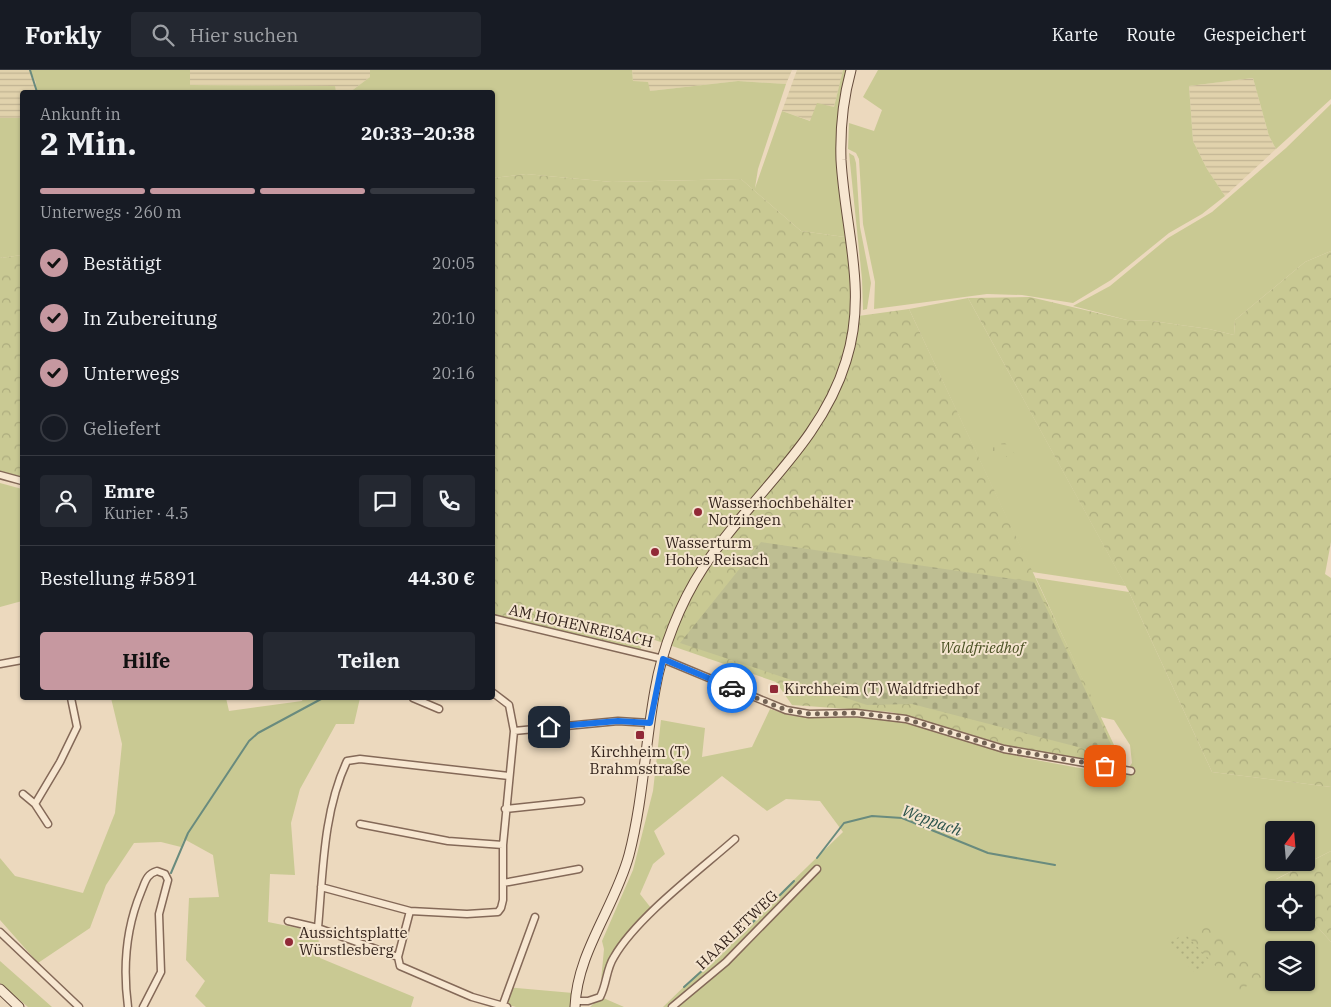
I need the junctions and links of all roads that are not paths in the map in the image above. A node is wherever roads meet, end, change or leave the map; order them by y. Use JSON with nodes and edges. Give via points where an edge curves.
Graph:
{"nodes":[{"id":1,"x":851,"y":70,"type":"edge"},
{"id":2,"x":0,"y":475,"type":"edge"},
{"id":3,"x":20,"y":480,"type":"edge"},
{"id":4,"x":495,"y":619,"type":"edge"},
{"id":5,"x":663,"y":659,"type":"junction"},
{"id":6,"x":20,"y":660,"type":"edge"},
{"id":7,"x":0,"y":664,"type":"edge"},
{"id":8,"x":495,"y":694,"type":"edge"},
{"id":9,"x":71,"y":700,"type":"edge"},
{"id":10,"x":418,"y":700,"type":"edge"},
{"id":11,"x":439,"y":709,"type":"dead end"},
{"id":12,"x":650,"y":723,"type":"junction"},
{"id":13,"x":514,"y":731,"type":"junction"},
{"id":14,"x":1131,"y":770,"type":"dead end"},
{"id":15,"x":509,"y":776,"type":"junction"},
{"id":16,"x":23,"y":794,"type":"dead end"},
{"id":17,"x":581,"y":801,"type":"dead end"},
{"id":18,"x":35,"y":804,"type":"junction"},
{"id":19,"x":506,"y":809,"type":"junction"},
{"id":20,"x":48,"y":824,"type":"dead end"},
{"id":21,"x":360,"y":824,"type":"dead end"},
{"id":22,"x":735,"y":839,"type":"dead end"},
{"id":23,"x":503,"y":845,"type":"junction"},
{"id":24,"x":579,"y":869,"type":"dead end"},
{"id":25,"x":817,"y":869,"type":"dead end"},
{"id":26,"x":503,"y":883,"type":"junction"},
{"id":27,"x":321,"y":887,"type":"junction"},
{"id":28,"x":410,"y":911,"type":"junction"},
{"id":29,"x":535,"y":918,"type":"dead end"},
{"id":30,"x":288,"y":921,"type":"dead end"},
{"id":31,"x":318,"y":928,"type":"junction"},
{"id":32,"x":0,"y":932,"type":"edge"},
{"id":33,"x":398,"y":957,"type":"junction"},
{"id":34,"x":0,"y":989,"type":"edge"},
{"id":35,"x":576,"y":1004,"type":"edge"},
{"id":36,"x":19,"y":1007,"type":"edge"},
{"id":37,"x":79,"y":1007,"type":"edge"},
{"id":38,"x":128,"y":1007,"type":"edge"},
{"id":39,"x":143,"y":1007,"type":"edge"},
{"id":40,"x":504,"y":1007,"type":"edge"},
{"id":41,"x":672,"y":1007,"type":"edge"}],
"edges":[{"from":1,"to":5,"type":"main road","via":[[842,126],[841,161],[856,288],[853,338],[846,361],[833,396],[808,438],[719,544],[698,576],[682,607]]},
{"from":2,"to":3,"type":"street"},
{"from":4,"to":5,"type":"street","name":"AM HOHENREISACH"},
{"from":5,"to":12,"type":"main road"},
{"from":5,"to":14,"type":"street","name":"AM HOHENREISACH","via":[[786,710],[906,719],[1004,749]]},
{"from":6,"to":7,"type":"street"},
{"from":8,"to":13,"type":"street","via":[[509,704]]},
{"from":9,"to":18,"type":"street","via":[[76,727]]},
{"from":10,"to":11,"type":"street"},
{"from":12,"to":13,"type":"street","via":[[618,721]]},
{"from":12,"to":35,"type":"main road","via":[[639,809],[628,857],[582,966]]},
{"from":13,"to":15,"type":"street"},
{"from":15,"to":19,"type":"street"},
{"from":15,"to":27,"type":"street","via":[[360,759],[347,762],[331,813]]},
{"from":16,"to":18,"type":"street"},
{"from":17,"to":19,"type":"street"},
{"from":18,"to":20,"type":"street"},
{"from":19,"to":23,"type":"street"},
{"from":21,"to":23,"type":"street","via":[[448,841]]},
{"from":22,"to":35,"type":"street","via":[[650,914],[620,948],[609,966],[600,996]]},
{"from":23,"to":26,"type":"street"},
{"from":24,"to":26,"type":"street"},
{"from":25,"to":41,"type":"street","name":"HAARLETWEG","via":[[726,962]]},
{"from":26,"to":28,"type":"street","via":[[501,908],[492,914]]},
{"from":27,"to":28,"type":"street"},
{"from":27,"to":31,"type":"street"},
{"from":28,"to":33,"type":"street"},
{"from":29,"to":40,"type":"street"},
{"from":30,"to":31,"type":"street"},
{"from":31,"to":33,"type":"street"},
{"from":32,"to":37,"type":"street"},
{"from":33,"to":40,"type":"street","via":[[400,966],[405,969]]},
{"from":34,"to":36,"type":"main road"},
{"from":38,"to":39,"type":"street","via":[[127,951],[134,908],[150,874],[156,871],[165,874],[168,880],[160,914],[161,972]]}]}
